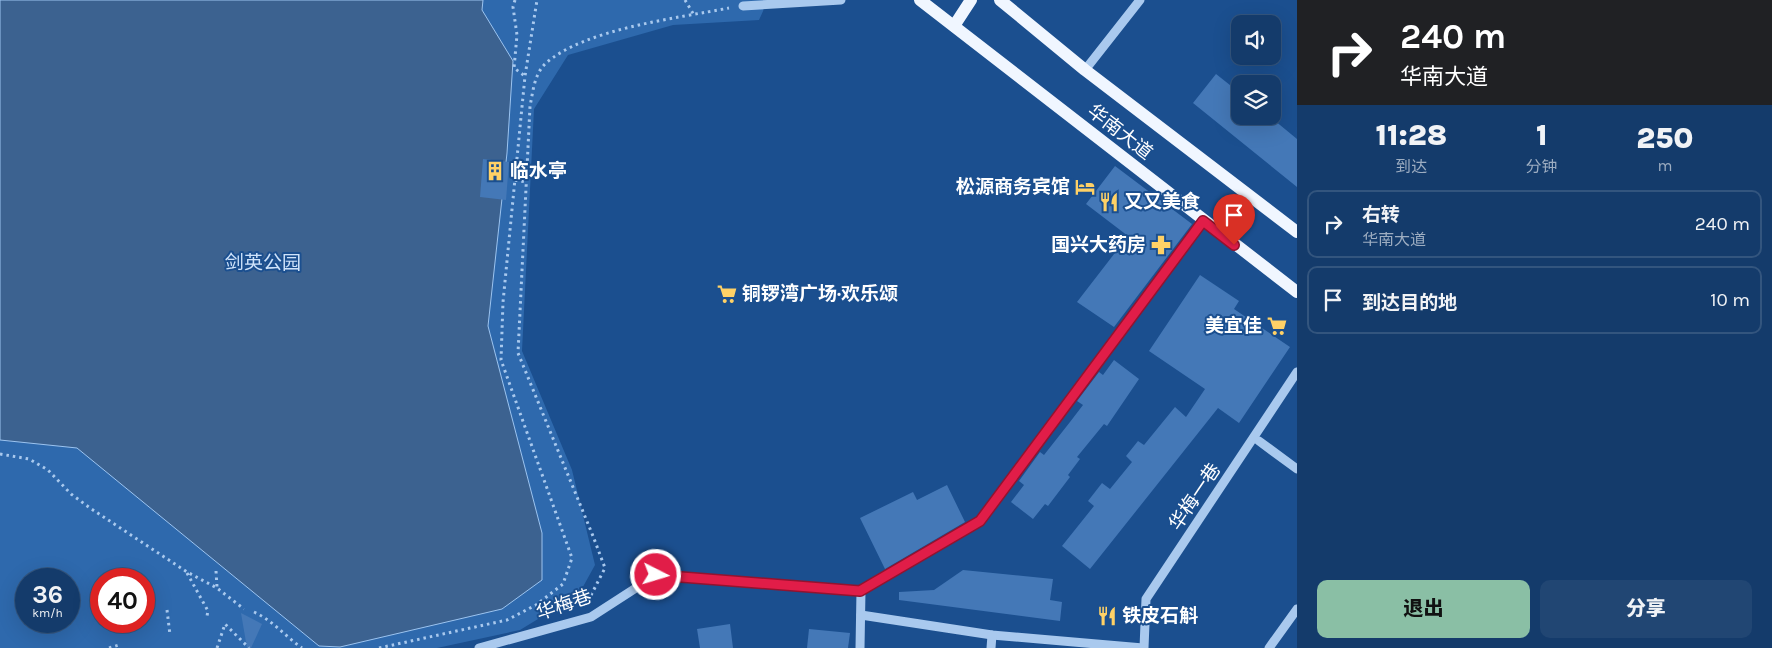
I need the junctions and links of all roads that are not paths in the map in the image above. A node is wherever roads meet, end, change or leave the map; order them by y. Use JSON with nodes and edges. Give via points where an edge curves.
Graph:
{"nodes":[{"id":1,"x":841,"y":0,"type":"edge"},
{"id":2,"x":920,"y":0,"type":"edge"},
{"id":3,"x":972,"y":0,"type":"edge"},
{"id":4,"x":1000,"y":0,"type":"edge"},
{"id":5,"x":1140,"y":0,"type":"edge"},
{"id":6,"x":743,"y":6,"type":"road end"},
{"id":7,"x":954,"y":26,"type":"junction"},
{"id":8,"x":1085,"y":70,"type":"junction"},
{"id":9,"x":1203,"y":221,"type":"junction"},
{"id":10,"x":1297,"y":232,"type":"edge"},
{"id":11,"x":1297,"y":292,"type":"edge"},
{"id":12,"x":1297,"y":372,"type":"edge"},
{"id":13,"x":1259,"y":441,"type":"dead end"},
{"id":14,"x":1297,"y":469,"type":"edge"},
{"id":15,"x":860,"y":591,"type":"junction"},
{"id":16,"x":1297,"y":609,"type":"edge"},
{"id":17,"x":861,"y":615,"type":"junction"},
{"id":18,"x":992,"y":635,"type":"junction"},
{"id":19,"x":479,"y":648,"type":"edge"},
{"id":20,"x":860,"y":648,"type":"edge"},
{"id":21,"x":991,"y":648,"type":"edge"},
{"id":22,"x":1143,"y":648,"type":"edge"},
{"id":23,"x":1269,"y":648,"type":"edge"}],
"edges":[{"from":1,"to":6,"type":"street"},
{"from":2,"to":7,"type":"main road","name":"华南大道"},
{"from":3,"to":7,"type":"main road"},
{"from":4,"to":8,"type":"main road","name":"华南大道"},
{"from":5,"to":8,"type":"street"},
{"from":7,"to":9,"type":"main road","name":"华南大道"},
{"from":8,"to":10,"type":"main road","name":"华南大道"},
{"from":9,"to":11,"type":"main road","name":"华南大道"},
{"from":9,"to":15,"type":"street","via":[[980,521]]},
{"from":12,"to":22,"type":"street","name":"华梅一巷","via":[[1146,599]]},
{"from":13,"to":14,"type":"street"},
{"from":15,"to":17,"type":"street"},
{"from":15,"to":19,"type":"street","name":"华梅巷","via":[[656,575],[590,617]]},
{"from":16,"to":23,"type":"street"},
{"from":17,"to":18,"type":"street"},
{"from":17,"to":20,"type":"street"},
{"from":18,"to":21,"type":"street"},
{"from":18,"to":22,"type":"street"}]}
